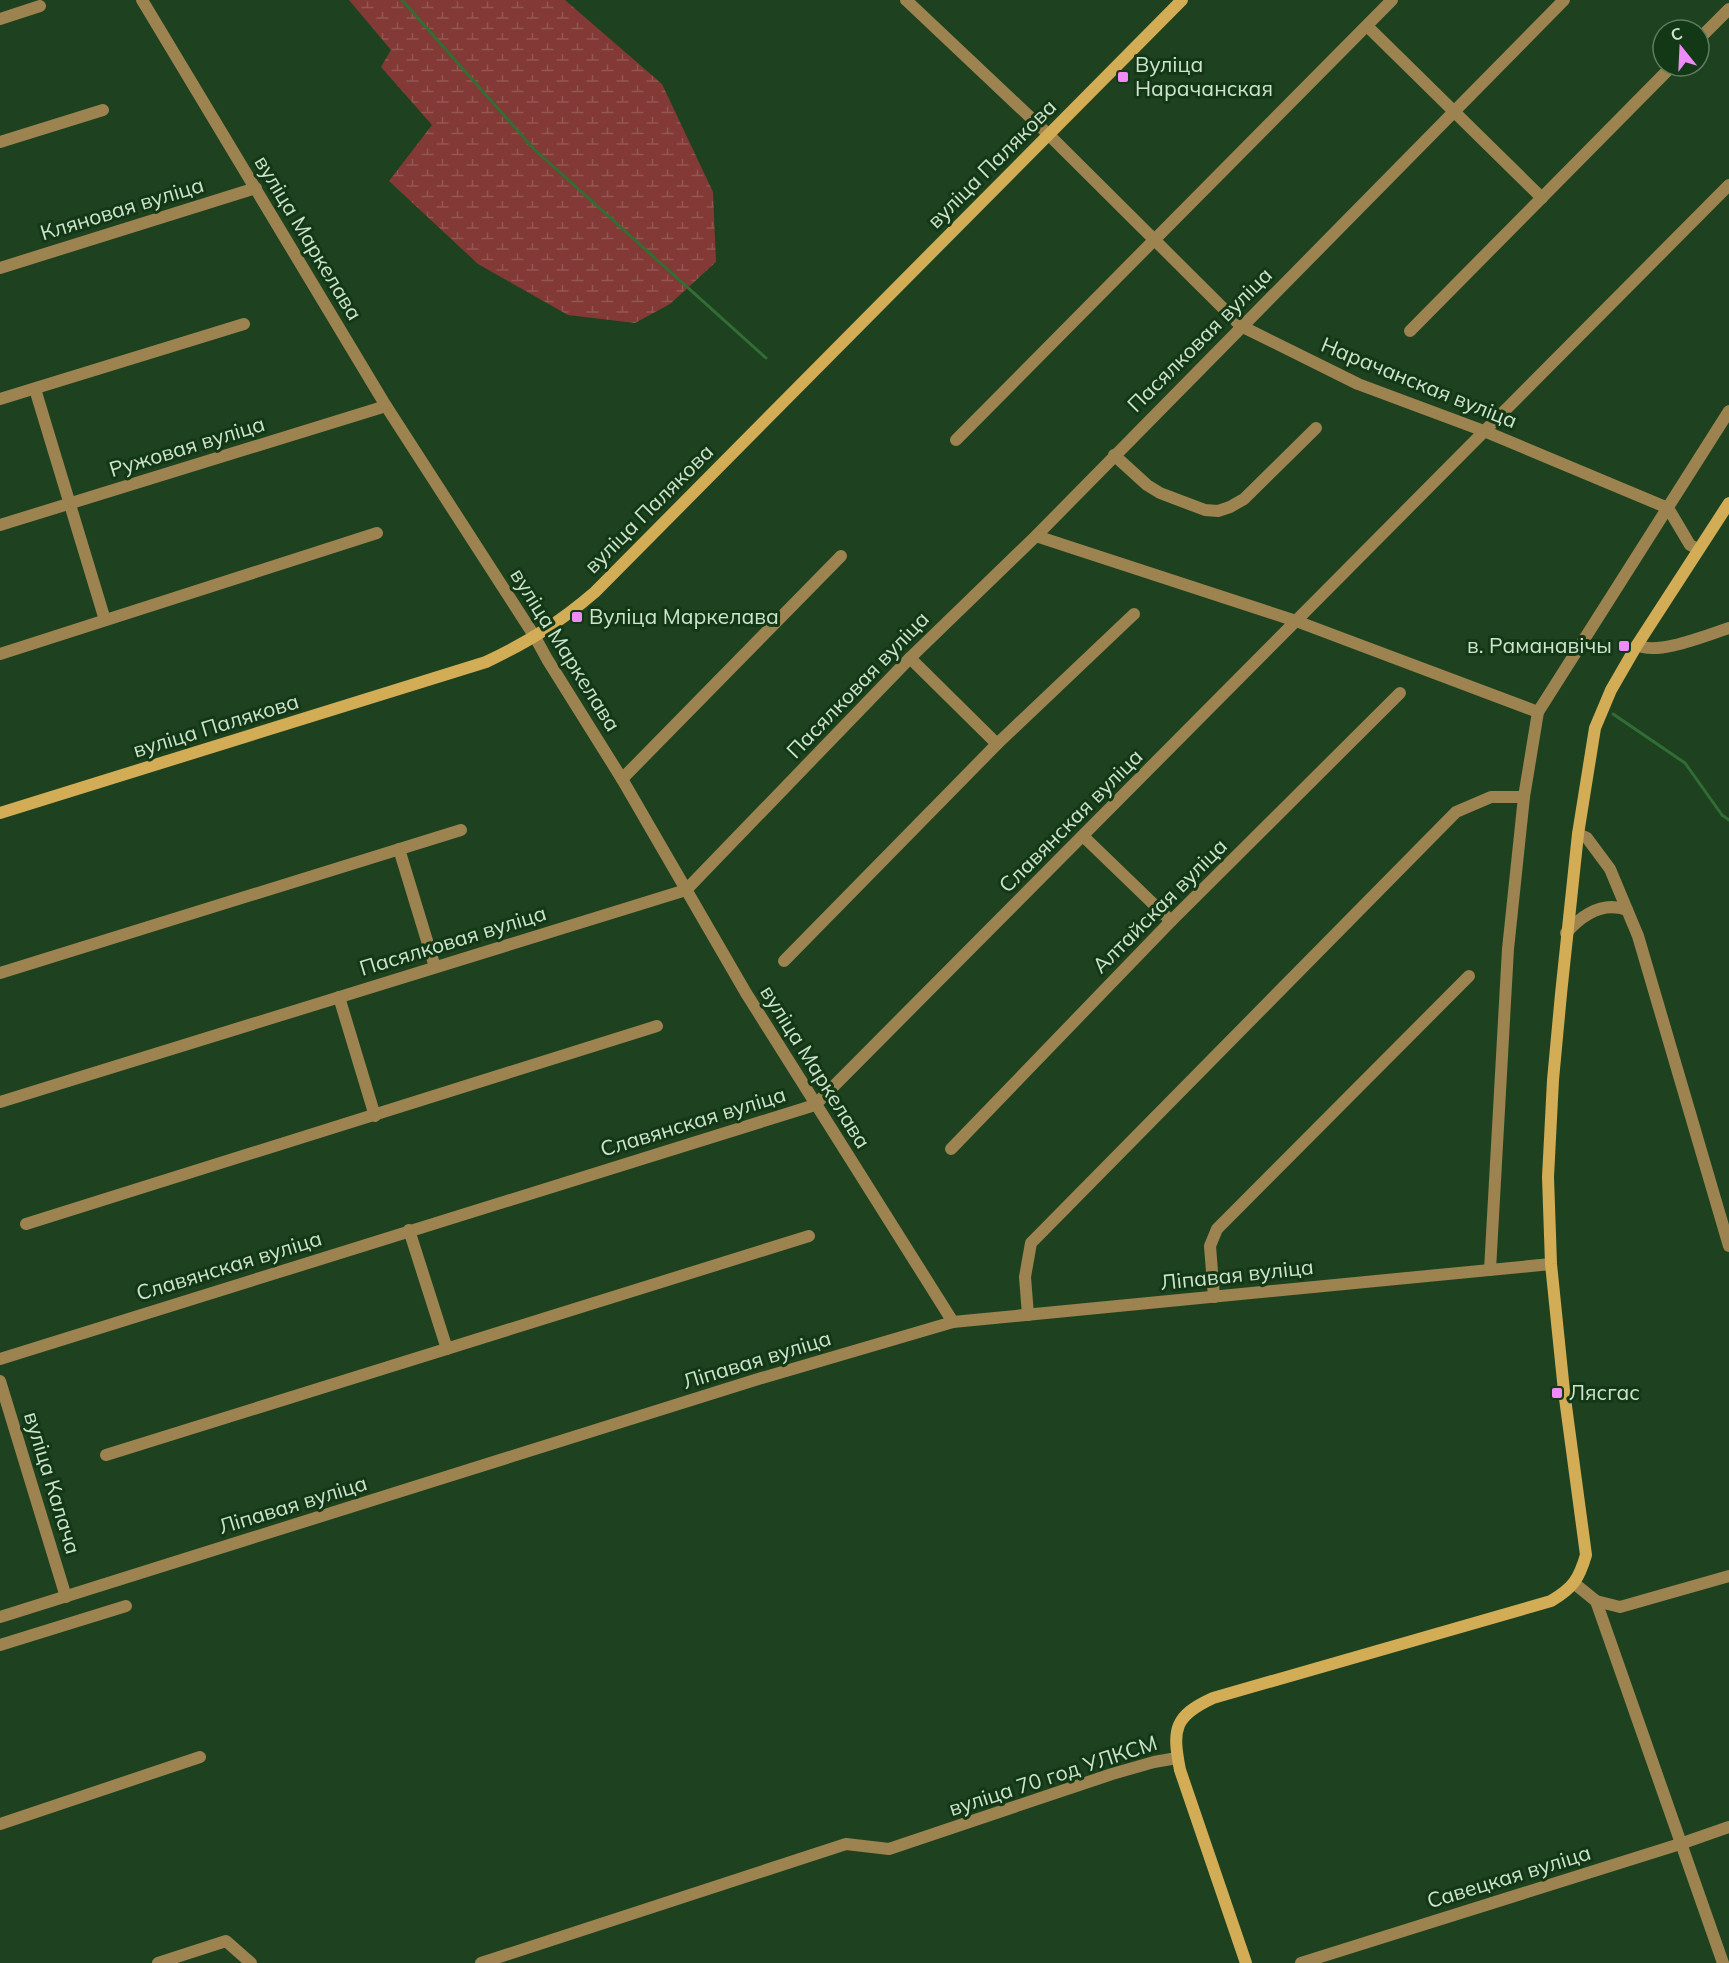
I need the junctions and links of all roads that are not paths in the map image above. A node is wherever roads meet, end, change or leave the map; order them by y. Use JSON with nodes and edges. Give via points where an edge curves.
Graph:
{"nodes":[{"id":1,"x":142,"y":0,"type":"edge"},
{"id":2,"x":906,"y":0,"type":"edge"},
{"id":3,"x":1182,"y":0,"type":"edge"},
{"id":4,"x":1392,"y":0,"type":"edge"},
{"id":5,"x":1564,"y":0,"type":"edge"},
{"id":6,"x":40,"y":6,"type":"dead end"},
{"id":7,"x":1729,"y":9,"type":"edge"},
{"id":8,"x":0,"y":19,"type":"edge"},
{"id":9,"x":1367,"y":26,"type":"junction"},
{"id":10,"x":1711,"y":27,"type":"edge"},
{"id":11,"x":1660,"y":78,"type":"edge"},
{"id":12,"x":103,"y":110,"type":"dead end"},
{"id":13,"x":1454,"y":111,"type":"junction"},
{"id":14,"x":1048,"y":134,"type":"junction"},
{"id":15,"x":0,"y":142,"type":"edge"},
{"id":16,"x":1729,"y":185,"type":"edge"},
{"id":17,"x":256,"y":188,"type":"junction"},
{"id":18,"x":1542,"y":198,"type":"junction"},
{"id":19,"x":1155,"y":240,"type":"junction"},
{"id":20,"x":0,"y":268,"type":"edge"},
{"id":21,"x":244,"y":324,"type":"dead end"},
{"id":22,"x":1241,"y":326,"type":"junction"},
{"id":23,"x":1410,"y":331,"type":"dead end"},
{"id":24,"x":35,"y":389,"type":"junction"},
{"id":25,"x":0,"y":399,"type":"edge"},
{"id":26,"x":386,"y":406,"type":"junction"},
{"id":27,"x":1729,"y":411,"type":"edge"},
{"id":28,"x":1316,"y":428,"type":"dead end"},
{"id":29,"x":1484,"y":431,"type":"junction"},
{"id":30,"x":956,"y":440,"type":"dead end"},
{"id":31,"x":1114,"y":455,"type":"junction"},
{"id":32,"x":71,"y":503,"type":"junction"},
{"id":33,"x":1729,"y":503,"type":"edge"},
{"id":34,"x":1668,"y":508,"type":"junction"},
{"id":35,"x":0,"y":525,"type":"edge"},
{"id":36,"x":377,"y":533,"type":"dead end"},
{"id":37,"x":1036,"y":536,"type":"junction"},
{"id":38,"x":1698,"y":549,"type":"junction"},
{"id":39,"x":841,"y":556,"type":"dead end"},
{"id":40,"x":1134,"y":614,"type":"dead end"},
{"id":41,"x":105,"y":620,"type":"junction"},
{"id":42,"x":1296,"y":621,"type":"junction"},
{"id":43,"x":1729,"y":628,"type":"edge"},
{"id":44,"x":535,"y":637,"type":"junction"},
{"id":45,"x":1637,"y":645,"type":"junction"},
{"id":46,"x":0,"y":654,"type":"edge"},
{"id":47,"x":910,"y":658,"type":"junction"},
{"id":48,"x":1400,"y":693,"type":"dead end"},
{"id":49,"x":1538,"y":712,"type":"junction"},
{"id":50,"x":997,"y":744,"type":"junction"},
{"id":51,"x":622,"y":779,"type":"junction"},
{"id":52,"x":1524,"y":797,"type":"junction"},
{"id":53,"x":0,"y":813,"type":"edge"},
{"id":54,"x":461,"y":830,"type":"dead end"},
{"id":55,"x":1578,"y":834,"type":"junction"},
{"id":56,"x":1083,"y":836,"type":"junction"},
{"id":57,"x":399,"y":849,"type":"junction"},
{"id":58,"x":686,"y":890,"type":"junction"},
{"id":59,"x":1627,"y":910,"type":"junction"},
{"id":60,"x":1171,"y":921,"type":"junction"},
{"id":61,"x":1566,"y":933,"type":"junction"},
{"id":62,"x":784,"y":961,"type":"dead end"},
{"id":63,"x":435,"y":967,"type":"junction"},
{"id":64,"x":0,"y":974,"type":"edge"},
{"id":65,"x":1469,"y":976,"type":"dead end"},
{"id":66,"x":339,"y":997,"type":"junction"},
{"id":67,"x":657,"y":1026,"type":"dead end"},
{"id":68,"x":0,"y":1102,"type":"edge"},
{"id":69,"x":815,"y":1106,"type":"junction"},
{"id":70,"x":375,"y":1116,"type":"junction"},
{"id":71,"x":951,"y":1149,"type":"dead end"},
{"id":72,"x":26,"y":1224,"type":"dead end"},
{"id":73,"x":409,"y":1230,"type":"junction"},
{"id":74,"x":809,"y":1236,"type":"dead end"},
{"id":75,"x":1729,"y":1246,"type":"edge"},
{"id":76,"x":1551,"y":1264,"type":"junction"},
{"id":77,"x":1490,"y":1270,"type":"junction"},
{"id":78,"x":1214,"y":1297,"type":"junction"},
{"id":79,"x":1028,"y":1315,"type":"junction"},
{"id":80,"x":953,"y":1322,"type":"junction"},
{"id":81,"x":447,"y":1349,"type":"junction"},
{"id":82,"x":0,"y":1359,"type":"edge"},
{"id":83,"x":0,"y":1381,"type":"edge"},
{"id":84,"x":106,"y":1455,"type":"dead end"},
{"id":85,"x":1729,"y":1576,"type":"edge"},
{"id":86,"x":1575,"y":1584,"type":"junction"},
{"id":87,"x":66,"y":1597,"type":"junction"},
{"id":88,"x":1596,"y":1601,"type":"junction"},
{"id":89,"x":126,"y":1606,"type":"dead end"},
{"id":90,"x":0,"y":1617,"type":"edge"},
{"id":91,"x":0,"y":1645,"type":"edge"},
{"id":92,"x":200,"y":1757,"type":"dead end"},
{"id":93,"x":1178,"y":1758,"type":"junction"},
{"id":94,"x":0,"y":1824,"type":"edge"},
{"id":95,"x":1729,"y":1827,"type":"edge"},
{"id":96,"x":1680,"y":1844,"type":"junction"},
{"id":97,"x":158,"y":1963,"type":"edge"},
{"id":98,"x":251,"y":1963,"type":"edge"},
{"id":99,"x":481,"y":1963,"type":"edge"},
{"id":100,"x":1246,"y":1963,"type":"edge"},
{"id":101,"x":1301,"y":1963,"type":"edge"},
{"id":102,"x":1723,"y":1963,"type":"edge"}],
"edges":[{"from":1,"to":17,"type":"street","name":"вуліца Маркелава"},
{"from":2,"to":14,"type":"street","name":"Нарачанская вуліца"},
{"from":3,"to":14,"type":"street","name":"вуліца Палякова"},
{"from":4,"to":9,"type":"street"},
{"from":5,"to":13,"type":"street","name":"Пасялковая вуліца"},
{"from":6,"to":8,"type":"street"},
{"from":7,"to":10,"type":"street"},
{"from":9,"to":13,"type":"street"},
{"from":9,"to":19,"type":"street"},
{"from":11,"to":18,"type":"street"},
{"from":12,"to":15,"type":"street"},
{"from":13,"to":18,"type":"street"},
{"from":13,"to":22,"type":"street","name":"Пасялковая вуліца"},
{"from":14,"to":19,"type":"street","name":"Нарачанская вуліца"},
{"from":14,"to":44,"type":"street","name":"вуліца Палякова","via":[[595,592]]},
{"from":16,"to":29,"type":"street","name":"Славянская вуліца"},
{"from":17,"to":20,"type":"street","name":"Кляновая вуліца"},
{"from":17,"to":26,"type":"street","name":"вуліца Маркелава"},
{"from":18,"to":23,"type":"street"},
{"from":19,"to":22,"type":"street","name":"Нарачанская вуліца"},
{"from":19,"to":30,"type":"street"},
{"from":21,"to":24,"type":"street"},
{"from":22,"to":29,"type":"street","name":"Нарачанская вуліца","via":[[1358,384]]},
{"from":22,"to":31,"type":"street","name":"Пасялковая вуліца"},
{"from":24,"to":25,"type":"street"},
{"from":24,"to":32,"type":"street"},
{"from":26,"to":32,"type":"street","name":"Ружовая вуліца"},
{"from":26,"to":44,"type":"street","name":"вуліца Маркелава"},
{"from":27,"to":34,"type":"street"},
{"from":28,"to":31,"type":"street","via":[[1244,499],[1218,511],[1160,493]]},
{"from":29,"to":34,"type":"street","name":"Нарачанская вуліца"},
{"from":29,"to":42,"type":"street","name":"Славянская вуліца"},
{"from":31,"to":37,"type":"street","name":"Пасялковая вуліца"},
{"from":32,"to":35,"type":"street","name":"Ружовая вуліца"},
{"from":32,"to":41,"type":"street"},
{"from":33,"to":38,"type":"street"},
{"from":34,"to":38,"type":"street","via":[[1690,545]]},
{"from":34,"to":49,"type":"street"},
{"from":36,"to":41,"type":"street"},
{"from":37,"to":42,"type":"street"},
{"from":37,"to":47,"type":"street","name":"Пасялковая вуліца"},
{"from":38,"to":45,"type":"street"},
{"from":39,"to":51,"type":"street"},
{"from":40,"to":50,"type":"street"},
{"from":41,"to":46,"type":"street"},
{"from":42,"to":49,"type":"street"},
{"from":42,"to":56,"type":"street","name":"Славянская вуліца"},
{"from":43,"to":45,"type":"street","via":[[1674,646]]},
{"from":44,"to":51,"type":"street","name":"вуліца Маркелава"},
{"from":44,"to":53,"type":"street","name":"вуліца Палякова","via":[[486,662]]},
{"from":45,"to":55,"type":"street","via":[[1594,728]]},
{"from":47,"to":50,"type":"street"},
{"from":47,"to":58,"type":"street","name":"Пасялковая вуліца"},
{"from":48,"to":60,"type":"street","name":"Алтайская вуліца"},
{"from":49,"to":52,"type":"street"},
{"from":50,"to":62,"type":"street"},
{"from":51,"to":58,"type":"street","name":"вуліца Маркелава"},
{"from":52,"to":77,"type":"street","via":[[1508,950]]},
{"from":52,"to":79,"type":"street","via":[[1491,797],[1456,812],[1031,1243],[1025,1277]]},
{"from":54,"to":57,"type":"street"},
{"from":55,"to":59,"type":"street","via":[[1587,838],[1610,869]]},
{"from":55,"to":61,"type":"street"},
{"from":56,"to":60,"type":"street"},
{"from":56,"to":69,"type":"street","name":"Славянская вуліца"},
{"from":57,"to":63,"type":"street"},
{"from":57,"to":64,"type":"street"},
{"from":58,"to":63,"type":"street","name":"Пасялковая вуліца"},
{"from":58,"to":69,"type":"street","name":"вуліца Маркелава"},
{"from":59,"to":61,"type":"street","via":[[1606,907],[1590,912]]},
{"from":59,"to":75,"type":"street"},
{"from":60,"to":71,"type":"street","name":"Алтайская вуліца"},
{"from":61,"to":76,"type":"street","via":[[1548,1177]]},
{"from":63,"to":66,"type":"street","name":"Пасялковая вуліца"},
{"from":65,"to":78,"type":"street","via":[[1217,1229],[1210,1246]]},
{"from":66,"to":68,"type":"street","name":"Пасялковая вуліца"},
{"from":66,"to":70,"type":"street"},
{"from":67,"to":70,"type":"street"},
{"from":69,"to":73,"type":"street","name":"Славянская вуліца"},
{"from":69,"to":80,"type":"street","name":"вуліца Маркелава"},
{"from":70,"to":72,"type":"street"},
{"from":73,"to":81,"type":"street"},
{"from":73,"to":82,"type":"street","name":"Славянская вуліца"},
{"from":74,"to":81,"type":"street"},
{"from":76,"to":77,"type":"street","name":"Ліпавая вуліца"},
{"from":76,"to":86,"type":"street","via":[[1586,1555]]},
{"from":77,"to":78,"type":"street","name":"Ліпавая вуліца"},
{"from":78,"to":79,"type":"street","name":"Ліпавая вуліца"},
{"from":79,"to":80,"type":"street","name":"Ліпавая вуліца"},
{"from":80,"to":87,"type":"street","name":"Ліпавая вуліца","via":[[755,1380]]},
{"from":81,"to":84,"type":"street"},
{"from":83,"to":87,"type":"street","name":"вуліца Калача"},
{"from":85,"to":88,"type":"street","via":[[1620,1607]]},
{"from":86,"to":88,"type":"street"},
{"from":86,"to":93,"type":"street","name":"вуліца 70 год УЛКСМ","via":[[1551,1601],[1212,1698],[1182,1717],[1177,1730]]},
{"from":87,"to":90,"type":"street","name":"Ліпавая вуліца"},
{"from":88,"to":96,"type":"street"},
{"from":89,"to":91,"type":"street"},
{"from":92,"to":94,"type":"street"},
{"from":93,"to":99,"type":"street","name":"вуліца 70 год УЛКСМ","via":[[1112,1774],[889,1849],[846,1844]]},
{"from":93,"to":100,"type":"street"},
{"from":95,"to":96,"type":"street","name":"Савецкая вуліца"},
{"from":96,"to":101,"type":"street","name":"Савецкая вуліца"},
{"from":96,"to":102,"type":"street"},
{"from":97,"to":98,"type":"street","via":[[226,1941]]}]}
